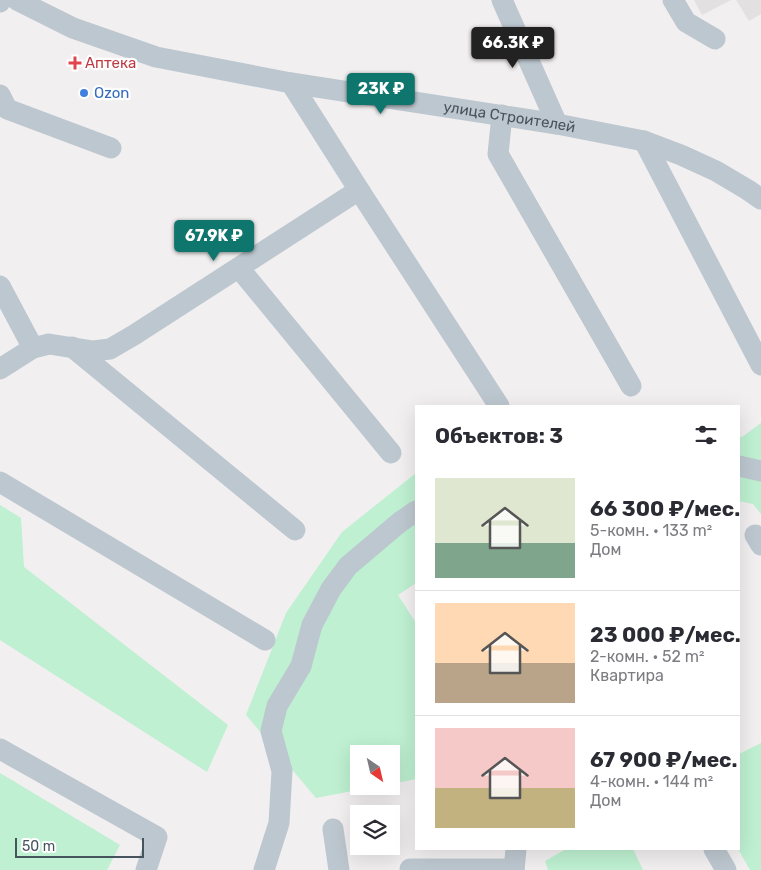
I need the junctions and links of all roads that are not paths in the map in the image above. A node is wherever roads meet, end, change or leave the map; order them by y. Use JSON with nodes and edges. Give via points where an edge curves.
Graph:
{"nodes":[{"id":1,"x":17,"y":0,"type":"edge"},
{"id":2,"x":502,"y":0,"type":"edge"},
{"id":3,"x":673,"y":0,"type":"edge"},
{"id":4,"x":716,"y":39,"type":"dead end"},
{"id":5,"x":291,"y":83,"type":"junction"},
{"id":6,"x":0,"y":95,"type":"edge"},
{"id":7,"x":502,"y":115,"type":"junction"},
{"id":8,"x":557,"y":124,"type":"junction"},
{"id":9,"x":644,"y":141,"type":"junction"},
{"id":10,"x":110,"y":148,"type":"dead end"},
{"id":11,"x":359,"y":190,"type":"junction"},
{"id":12,"x":761,"y":199,"type":"edge"},
{"id":13,"x":239,"y":268,"type":"junction"},
{"id":14,"x":0,"y":286,"type":"edge"},
{"id":15,"x":72,"y":347,"type":"junction"},
{"id":16,"x":33,"y":348,"type":"junction"},
{"id":17,"x":761,"y":365,"type":"edge"},
{"id":18,"x":0,"y":369,"type":"edge"},
{"id":19,"x":631,"y":386,"type":"dead end"},
{"id":20,"x":498,"y":405,"type":"edge"},
{"id":21,"x":391,"y":453,"type":"dead end"},
{"id":22,"x":740,"y":466,"type":"edge"},
{"id":23,"x":761,"y":471,"type":"edge"},
{"id":24,"x":0,"y":482,"type":"edge"},
{"id":25,"x":415,"y":512,"type":"edge"},
{"id":26,"x":295,"y":530,"type":"dead end"},
{"id":27,"x":265,"y":640,"type":"dead end"},
{"id":28,"x":0,"y":749,"type":"edge"},
{"id":29,"x":333,"y":828,"type":"dead end"},
{"id":30,"x":715,"y":850,"type":"edge"},
{"id":31,"x":514,"y":862,"type":"edge"},
{"id":32,"x":410,"y":869,"type":"edge"},
{"id":33,"x":146,"y":870,"type":"edge"},
{"id":34,"x":264,"y":870,"type":"edge"},
{"id":35,"x":339,"y":870,"type":"edge"},
{"id":36,"x":726,"y":870,"type":"edge"}],
"edges":[{"from":1,"to":5,"type":"street","name":"улица Строителей","via":[[73,28],[156,57]]},
{"from":2,"to":8,"type":"street"},
{"from":3,"to":4,"type":"street","via":[[686,22]]},
{"from":5,"to":7,"type":"street","name":"улица Строителей"},
{"from":5,"to":11,"type":"street"},
{"from":6,"to":10,"type":"street","via":[[7,109]]},
{"from":7,"to":8,"type":"street","name":"улица Строителей"},
{"from":7,"to":19,"type":"street","via":[[498,154]]},
{"from":8,"to":9,"type":"street","name":"улица Строителей"},
{"from":9,"to":12,"type":"street","name":"улица Строителей","via":[[716,171]]},
{"from":9,"to":17,"type":"street"},
{"from":11,"to":13,"type":"street"},
{"from":11,"to":20,"type":"street"},
{"from":13,"to":15,"type":"street","via":[[110,349],[93,351]]},
{"from":13,"to":21,"type":"street"},
{"from":14,"to":16,"type":"street"},
{"from":15,"to":16,"type":"street","via":[[49,344]]},
{"from":15,"to":26,"type":"street"},
{"from":16,"to":18,"type":"street"},
{"from":22,"to":23,"type":"street"},
{"from":24,"to":27,"type":"street"},
{"from":25,"to":34,"type":"street","via":[[348,566],[312,625],[301,666],[277,706],[271,731],[282,771],[278,823]]},
{"from":28,"to":33,"type":"street","via":[[157,837]]},
{"from":29,"to":35,"type":"street"},
{"from":30,"to":36,"type":"street"},
{"from":31,"to":32,"type":"street"}]}
